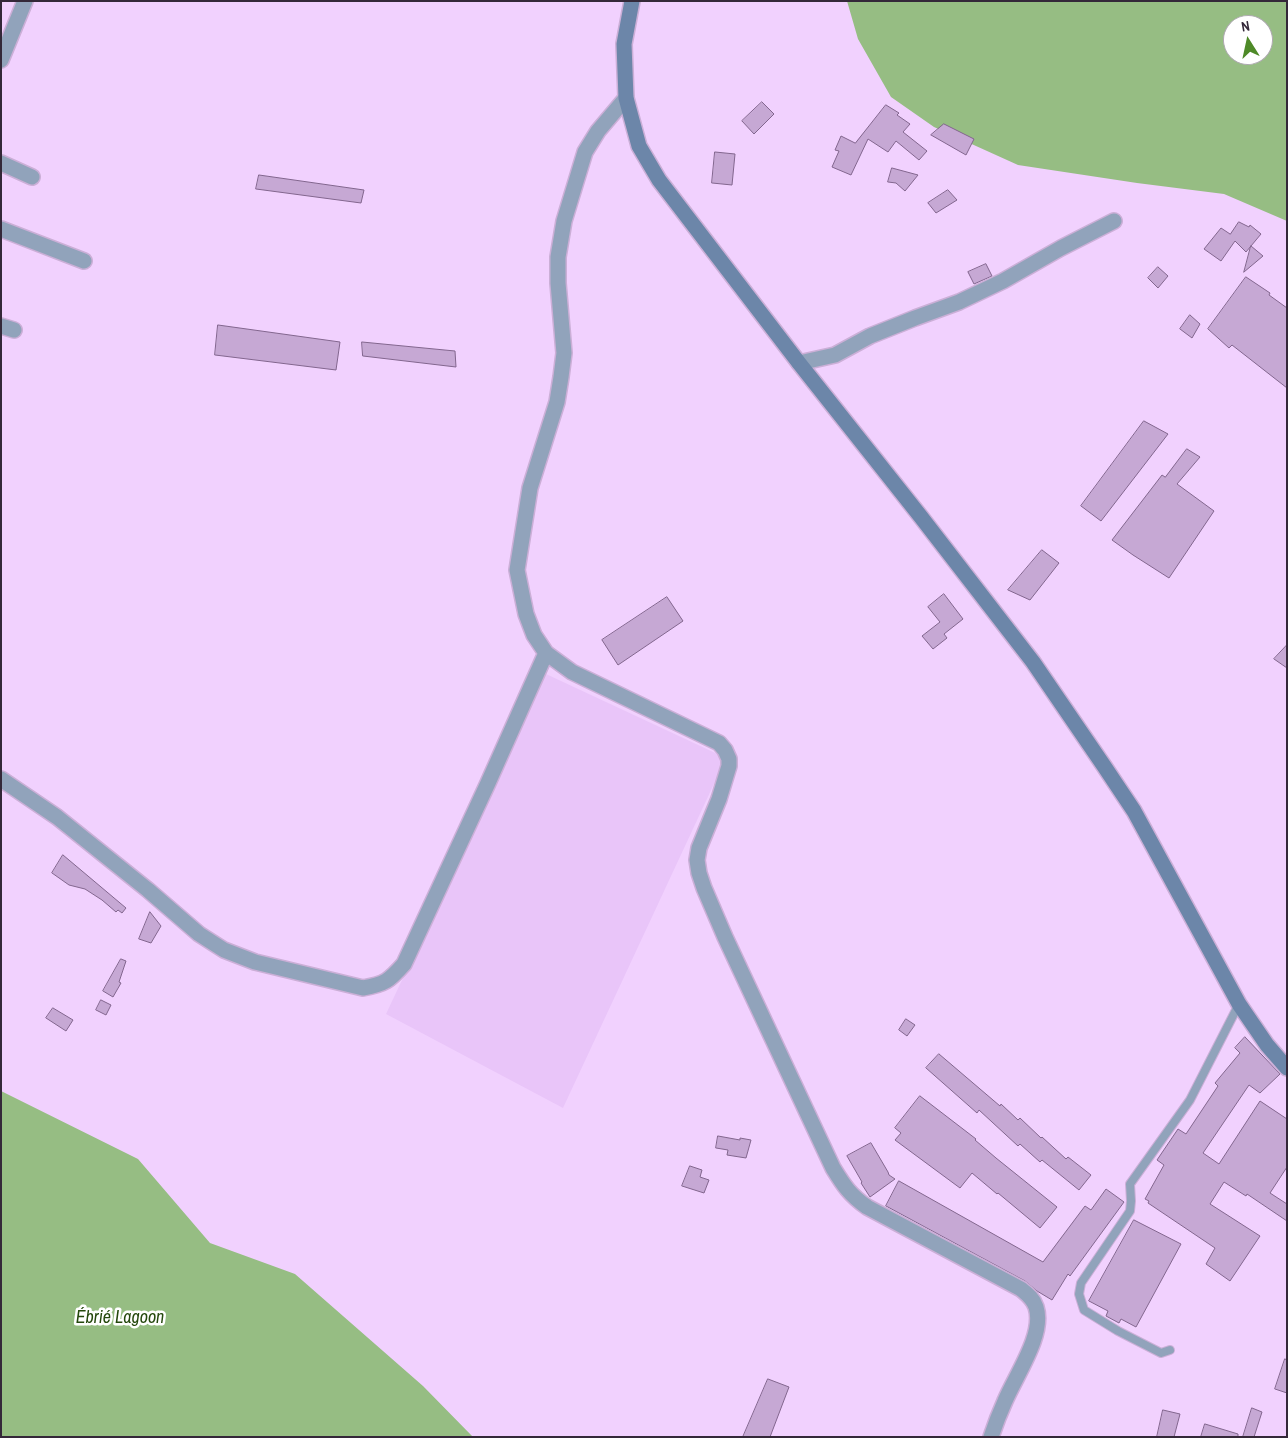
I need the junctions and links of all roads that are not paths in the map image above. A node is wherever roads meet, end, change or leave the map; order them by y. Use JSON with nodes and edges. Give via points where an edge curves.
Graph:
{"nodes":[{"id":1,"x":25,"y":1,"type":"edge"},
{"id":2,"x":632,"y":1,"type":"edge"},
{"id":3,"x":1,"y":60,"type":"edge"},
{"id":4,"x":626,"y":98,"type":"junction"},
{"id":5,"x":1,"y":163,"type":"edge"},
{"id":6,"x":32,"y":177,"type":"dead end"},
{"id":7,"x":1114,"y":221,"type":"dead end"},
{"id":8,"x":1,"y":229,"type":"edge"},
{"id":9,"x":84,"y":261,"type":"dead end"},
{"id":10,"x":799,"y":363,"type":"junction"},
{"id":11,"x":546,"y":652,"type":"junction"},
{"id":12,"x":1,"y":779,"type":"edge"},
{"id":13,"x":1240,"y":1004,"type":"junction"},
{"id":14,"x":1287,"y":1068,"type":"edge"},
{"id":15,"x":1170,"y":1350,"type":"dead end"},
{"id":16,"x":990,"y":1437,"type":"edge"}],
"edges":[{"from":1,"to":3,"type":"street"},
{"from":2,"to":4,"type":"street","via":[[624,44]]},
{"from":4,"to":10,"type":"street","via":[[639,146],[659,180]]},
{"from":4,"to":11,"type":"street","via":[[598,131],[586,152],[564,221],[558,257],[564,353],[561,377],[557,402],[530,488],[517,570],[526,614],[534,635]]},
{"from":5,"to":6,"type":"street"},
{"from":7,"to":10,"type":"street","via":[[959,302],[870,336],[835,355]]},
{"from":8,"to":9,"type":"street"},
{"from":10,"to":13,"type":"street","via":[[1027,655],[1104,766],[1134,811]]},
{"from":11,"to":12,"type":"street","via":[[404,964],[381,984],[363,988],[255,962],[224,950],[199,934],[57,817]]},
{"from":11,"to":16,"type":"street","via":[[572,672],[718,743],[725,750],[729,766],[699,848],[699,873],[725,937],[833,1168],[852,1196],[866,1208],[1021,1289],[1036,1306],[1038,1328],[1034,1340]]},
{"from":13,"to":14,"type":"street","via":[[1267,1045]]},
{"from":13,"to":15,"type":"lane","via":[[1190,1100],[1130,1184],[1130,1211],[1081,1282],[1079,1294],[1084,1310],[1118,1332],[1161,1353]]}]}
